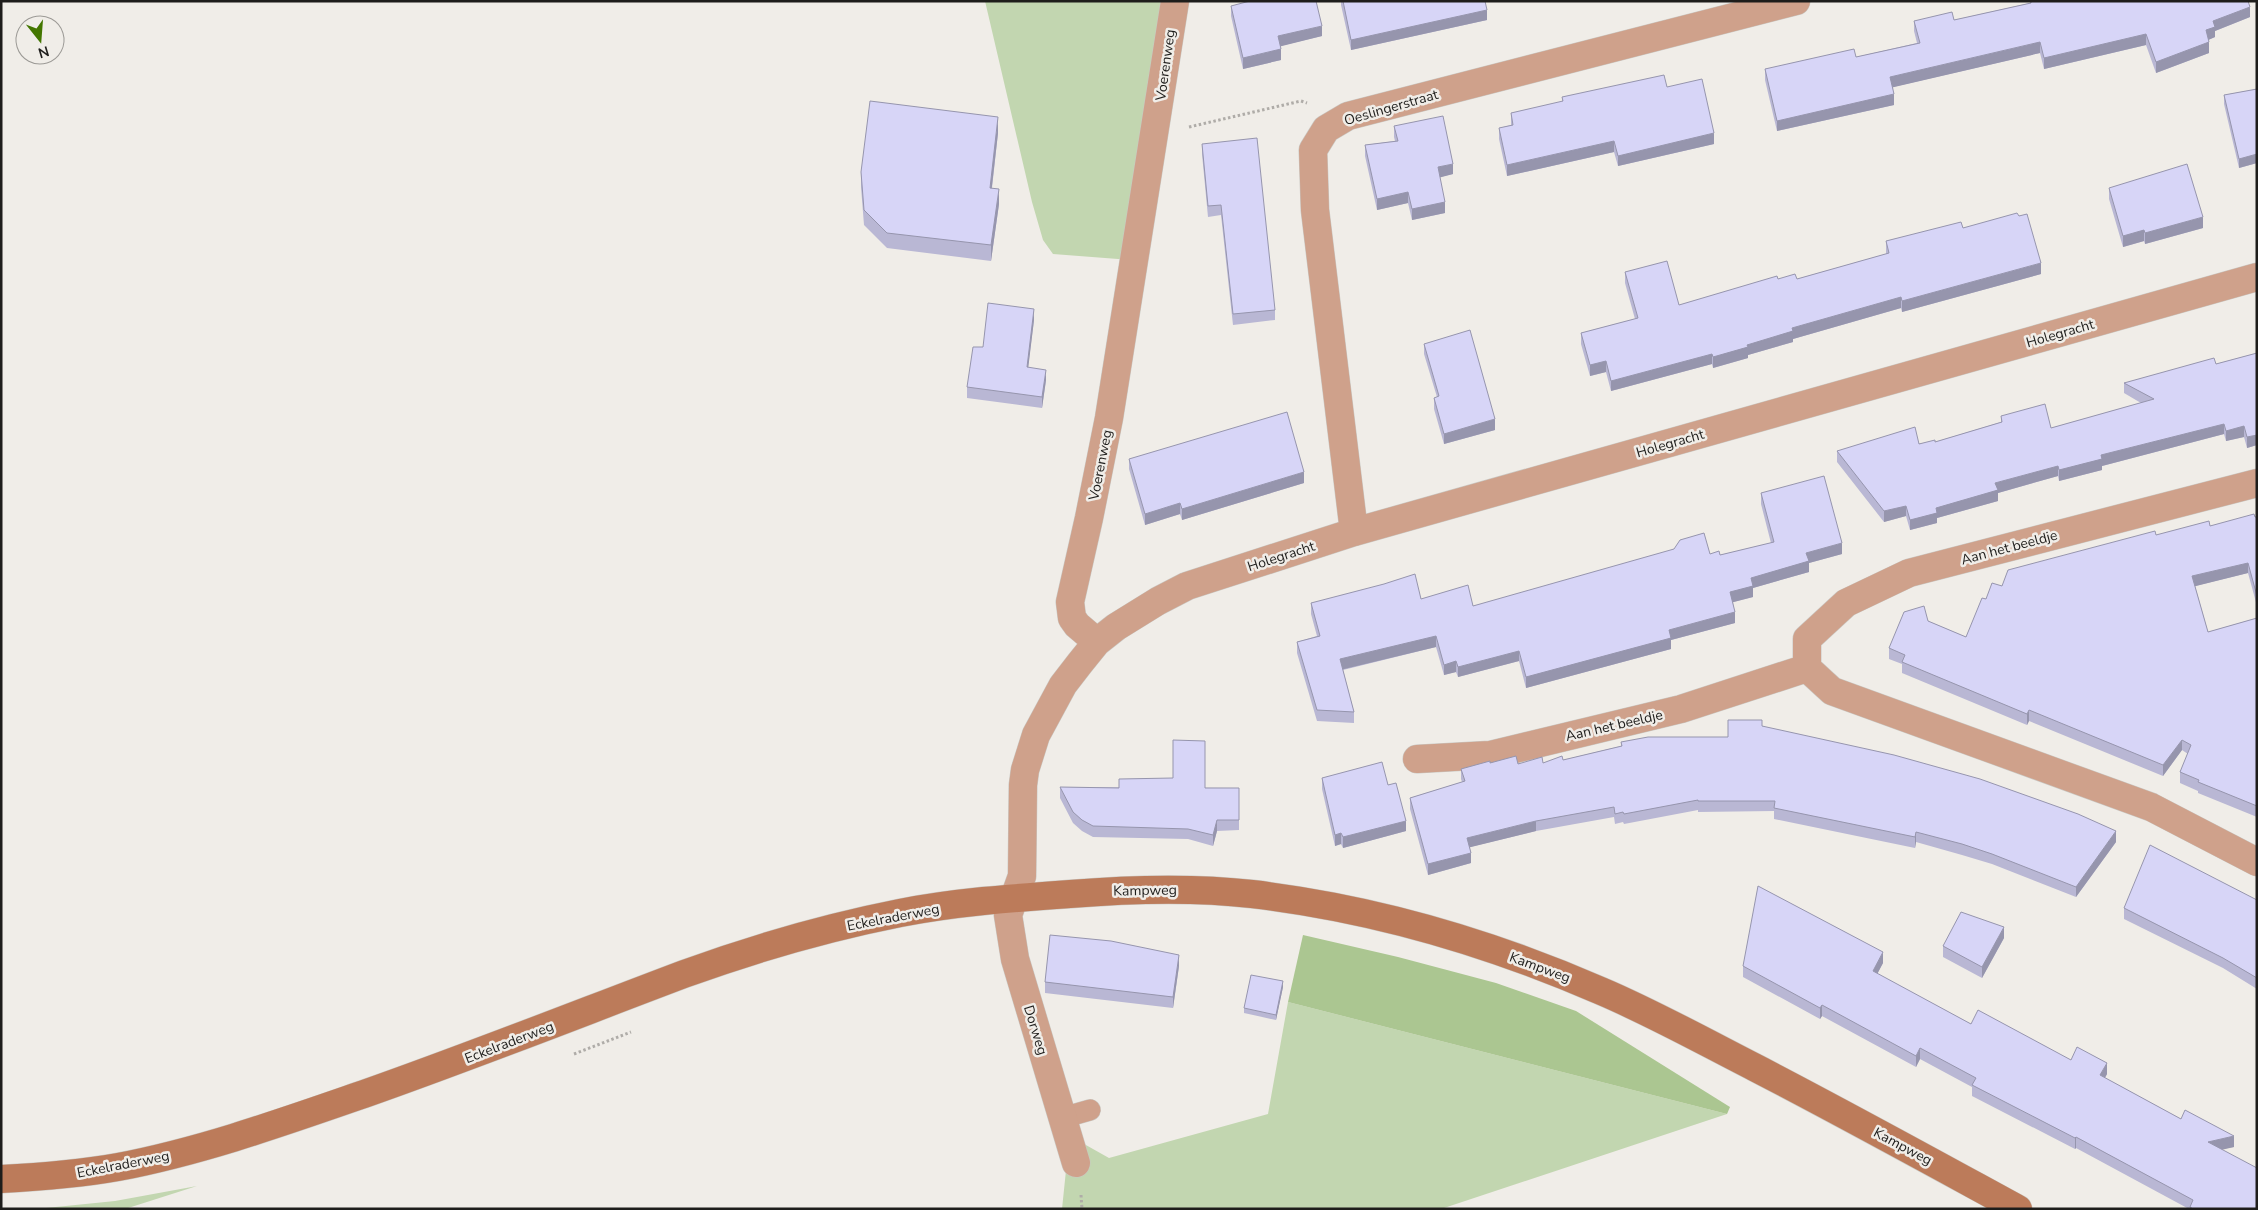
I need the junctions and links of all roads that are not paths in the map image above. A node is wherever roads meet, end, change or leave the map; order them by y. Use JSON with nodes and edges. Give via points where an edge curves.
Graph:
{"nodes":[{"id":1,"x":1174,"y":1,"type":"edge"},
{"id":2,"x":1796,"y":1,"type":"edge"},
{"id":3,"x":2257,"y":277,"type":"edge"},
{"id":4,"x":2257,"y":483,"type":"edge"},
{"id":5,"x":1354,"y":532,"type":"junction"},
{"id":6,"x":1097,"y":642,"type":"junction"},
{"id":7,"x":1807,"y":668,"type":"junction"},
{"id":8,"x":1417,"y":759,"type":"dead end"},
{"id":9,"x":2257,"y":862,"type":"edge"},
{"id":10,"x":1015,"y":898,"type":"junction"},
{"id":11,"x":1090,"y":1110,"type":"dead end"},
{"id":12,"x":1062,"y":1118,"type":"junction"},
{"id":13,"x":1076,"y":1163,"type":"dead end"},
{"id":14,"x":1,"y":1179,"type":"edge"},
{"id":15,"x":2018,"y":1209,"type":"edge"}],
"edges":[{"from":1,"to":6,"type":"street","name":"Voerenweg","via":[[1109,418],[1070,602],[1072,618]]},
{"from":2,"to":5,"type":"street","name":"Oeslingerstraat","via":[[1348,116],[1326,129],[1313,150],[1315,210]]},
{"from":3,"to":5,"type":"street","name":"Holegracht"},
{"from":4,"to":7,"type":"street","name":"Aan het beeldje","via":[[1909,573],[1846,603],[1807,640]]},
{"from":5,"to":6,"type":"street","name":"Holegracht","via":[[1187,586],[1132,616]]},
{"from":6,"to":10,"type":"street","via":[[1053,703],[1029,754],[1021,803],[1022,876]]},
{"from":7,"to":8,"type":"street","name":"Aan het beeldje","via":[[1681,709],[1490,755]]},
{"from":7,"to":9,"type":"street","via":[[1832,691],[2150,807]]},
{"from":10,"to":12,"type":"street","name":"Dorweg","via":[[1008,915],[1015,959]]},
{"from":10,"to":14,"type":"main road","name":"Eckelraderweg","via":[[904,912],[794,940],[692,972],[475,1055],[257,1131],[172,1155],[71,1174]]},
{"from":10,"to":15,"type":"main road","name":"Kampweg","via":[[1123,890],[1194,889],[1253,894],[1405,923],[1471,943],[1600,990],[1666,1022]]},
{"from":11,"to":12,"type":"lane"},
{"from":12,"to":13,"type":"street","name":"Dorweg"}]}
